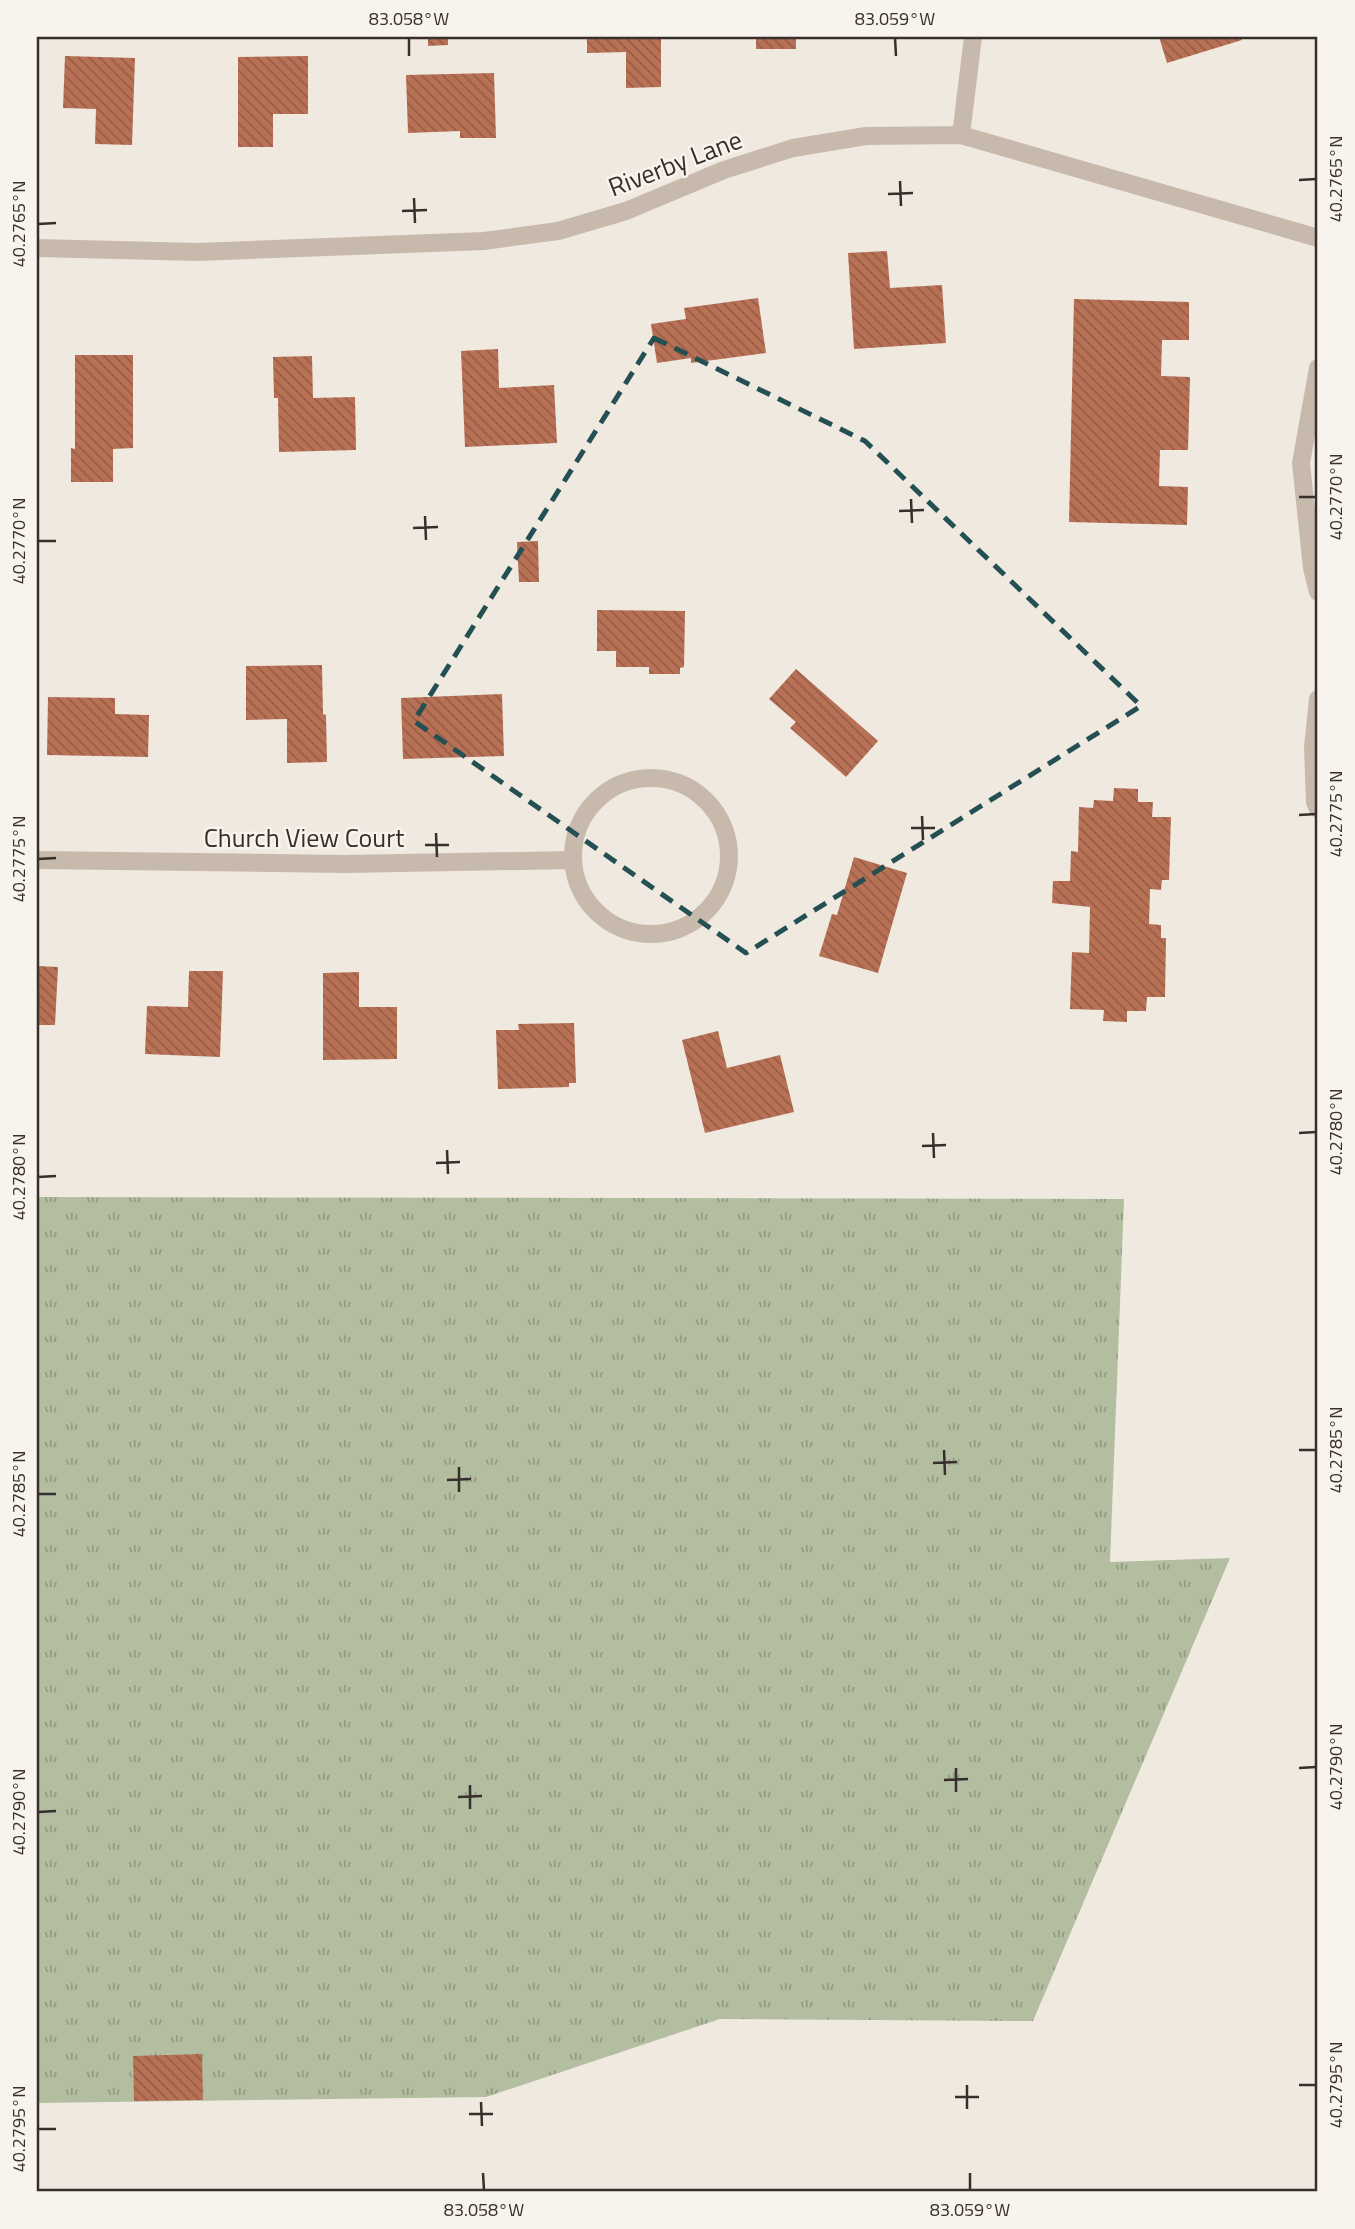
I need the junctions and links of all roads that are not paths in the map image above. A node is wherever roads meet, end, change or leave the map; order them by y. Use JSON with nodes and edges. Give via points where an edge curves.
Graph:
{"nodes":[{"id":1,"x":973,"y":37,"type":"edge"},
{"id":2,"x":961,"y":135,"type":"junction"},
{"id":3,"x":1318,"y":238,"type":"edge"},
{"id":4,"x":37,"y":248,"type":"edge"},
{"id":5,"x":1318,"y":373,"type":"edge"},
{"id":6,"x":1318,"y":592,"type":"edge"},
{"id":7,"x":1318,"y":699,"type":"edge"},
{"id":8,"x":1318,"y":809,"type":"edge"},
{"id":9,"x":37,"y":860,"type":"edge"},
{"id":10,"x":572,"y":860,"type":"junction"}],
"edges":[{"from":1,"to":2,"type":"street"},
{"from":2,"to":3,"type":"street","name":"Riverby Lane"},
{"from":2,"to":4,"type":"street","name":"Riverby Lane","via":[[866,136],[793,148],[724,170],[626,211],[558,231],[484,241],[198,252]]},
{"from":5,"to":6,"type":"street","via":[[1301,463]]},
{"from":7,"to":8,"type":"street","via":[[1313,748]]},
{"from":9,"to":10,"type":"street","name":"Church View Court","via":[[346,864]]},
{"from":10,"to":10,"type":"street","via":[[578,886],[604,918],[641,934],[668,933],[694,922],[714,903],[727,879],[730,852],[725,828],[694,790],[671,780],[647,777],[622,783],[601,795],[584,813]]}]}
